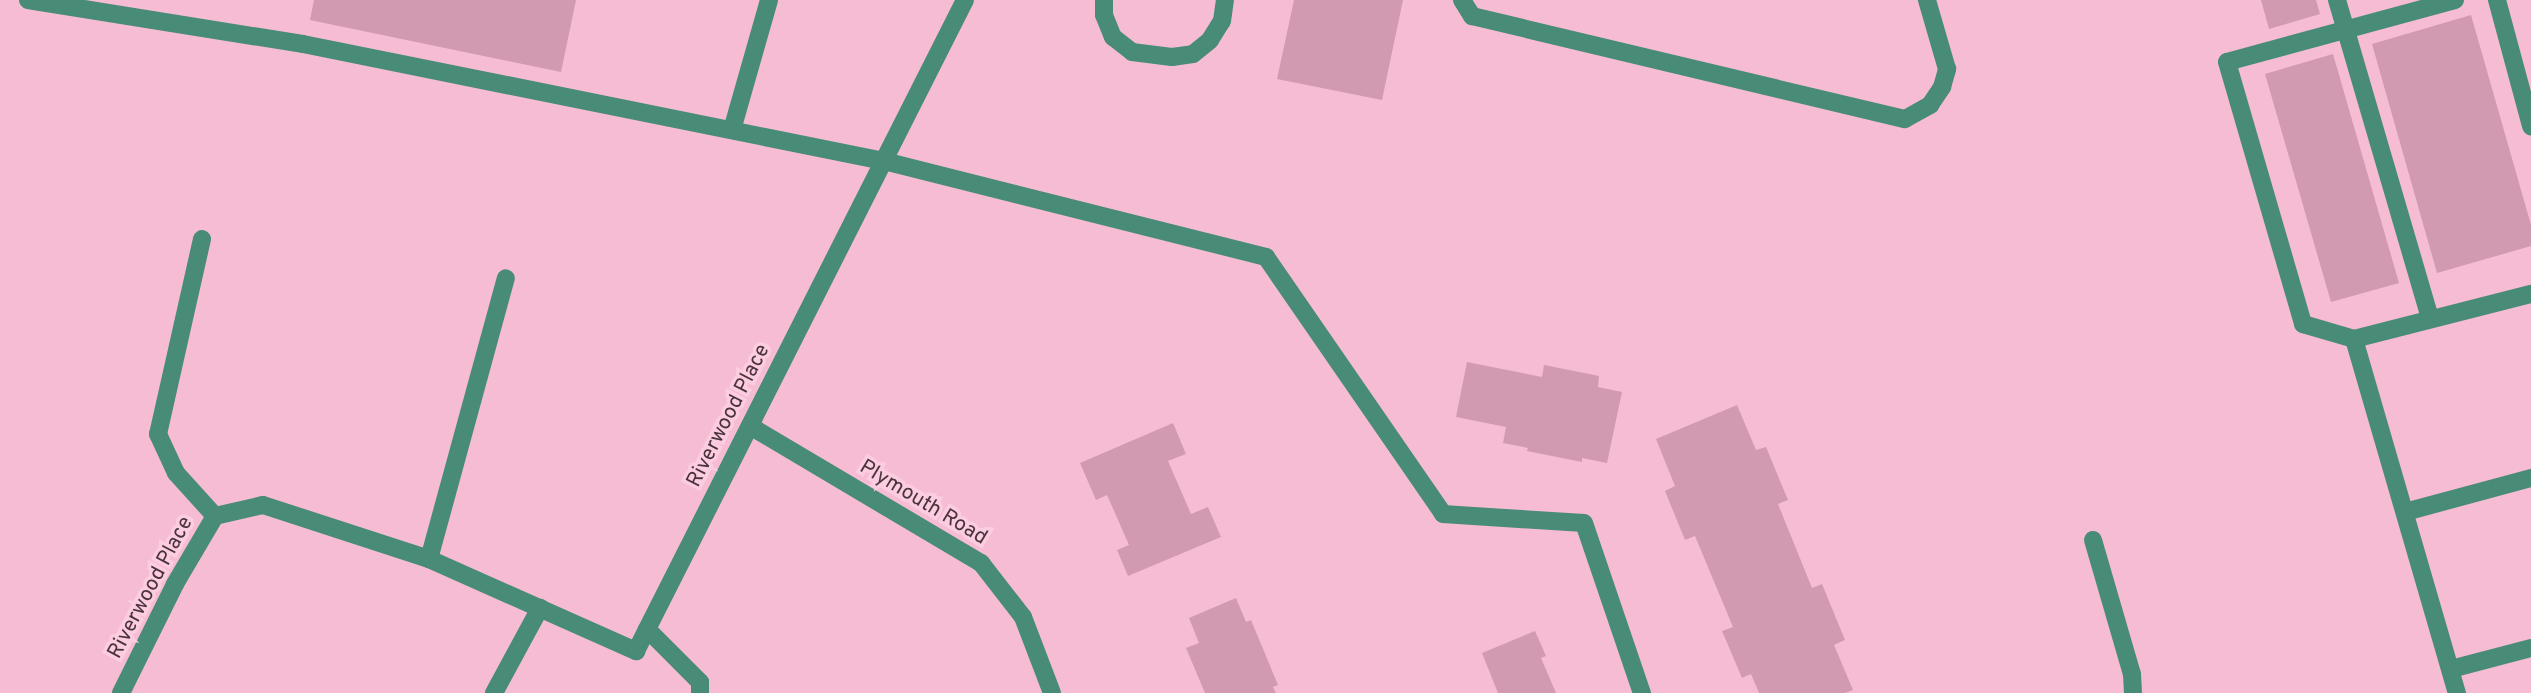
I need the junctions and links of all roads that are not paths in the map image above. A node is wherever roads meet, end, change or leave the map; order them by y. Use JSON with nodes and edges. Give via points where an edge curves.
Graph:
{"nodes":[{"id":1,"x":27,"y":0,"type":"edge"},
{"id":2,"x":769,"y":0,"type":"edge"},
{"id":3,"x":965,"y":0,"type":"edge"},
{"id":4,"x":1104,"y":0,"type":"edge"},
{"id":5,"x":1225,"y":0,"type":"edge"},
{"id":6,"x":1462,"y":0,"type":"edge"},
{"id":7,"x":1927,"y":0,"type":"edge"},
{"id":8,"x":2337,"y":0,"type":"edge"},
{"id":9,"x":2455,"y":0,"type":"edge"},
{"id":10,"x":2497,"y":0,"type":"edge"},
{"id":11,"x":2346,"y":30,"type":"junction"},
{"id":12,"x":2531,"y":126,"type":"edge"},
{"id":13,"x":732,"y":130,"type":"junction"},
{"id":14,"x":884,"y":161,"type":"junction"},
{"id":15,"x":202,"y":239,"type":"dead end"},
{"id":16,"x":506,"y":278,"type":"dead end"},
{"id":17,"x":2531,"y":293,"type":"edge"},
{"id":18,"x":2430,"y":318,"type":"junction"},
{"id":19,"x":2354,"y":339,"type":"junction"},
{"id":20,"x":750,"y":426,"type":"junction"},
{"id":21,"x":2531,"y":478,"type":"edge"},
{"id":22,"x":2405,"y":512,"type":"junction"},
{"id":23,"x":215,"y":516,"type":"junction"},
{"id":24,"x":2093,"y":540,"type":"dead end"},
{"id":25,"x":429,"y":559,"type":"junction"},
{"id":26,"x":540,"y":608,"type":"junction"},
{"id":27,"x":647,"y":629,"type":"junction"},
{"id":28,"x":2531,"y":648,"type":"edge"},
{"id":29,"x":2451,"y":669,"type":"junction"},
{"id":30,"x":121,"y":693,"type":"edge"},
{"id":31,"x":494,"y":693,"type":"edge"},
{"id":32,"x":700,"y":693,"type":"edge"},
{"id":33,"x":1052,"y":693,"type":"edge"},
{"id":34,"x":1642,"y":693,"type":"edge"},
{"id":35,"x":2133,"y":693,"type":"edge"},
{"id":36,"x":2457,"y":693,"type":"edge"}],
"edges":[{"from":1,"to":13,"type":"street","via":[[303,44]]},
{"from":2,"to":13,"type":"street"},
{"from":3,"to":14,"type":"street","name":"Riverwood Place"},
{"from":4,"to":5,"type":"street","via":[[1104,15],[1113,37],[1132,52],[1172,57],[1193,54],[1210,40],[1222,20]]},
{"from":6,"to":7,"type":"street","via":[[1472,16],[1905,120],[1930,105],[1947,69]]},
{"from":8,"to":11,"type":"street"},
{"from":9,"to":11,"type":"street"},
{"from":10,"to":12,"type":"street"},
{"from":11,"to":18,"type":"street"},
{"from":11,"to":19,"type":"street","via":[[2227,62],[2303,324]]},
{"from":13,"to":14,"type":"street"},
{"from":14,"to":20,"type":"street","name":"Riverwood Place"},
{"from":14,"to":34,"type":"street","via":[[1266,257],[1443,514],[1584,523]]},
{"from":15,"to":23,"type":"street","via":[[158,434],[176,473]]},
{"from":16,"to":25,"type":"street"},
{"from":17,"to":18,"type":"street"},
{"from":18,"to":19,"type":"street"},
{"from":19,"to":22,"type":"street"},
{"from":20,"to":27,"type":"street","name":"Riverwood Place"},
{"from":20,"to":33,"type":"street","name":"Plymouth Road","via":[[981,563],[1023,617]]},
{"from":21,"to":22,"type":"street"},
{"from":22,"to":29,"type":"street"},
{"from":23,"to":25,"type":"street","name":"Riverwood Place","via":[[263,505]]},
{"from":23,"to":30,"type":"street","name":"Riverwood Place"},
{"from":24,"to":35,"type":"street","via":[[2132,674]]},
{"from":25,"to":26,"type":"street","name":"Riverwood Place"},
{"from":26,"to":27,"type":"street","name":"Riverwood Place","via":[[636,651]]},
{"from":26,"to":31,"type":"street"},
{"from":27,"to":32,"type":"street","via":[[700,682]]},
{"from":28,"to":29,"type":"street"},
{"from":29,"to":36,"type":"street"}]}
